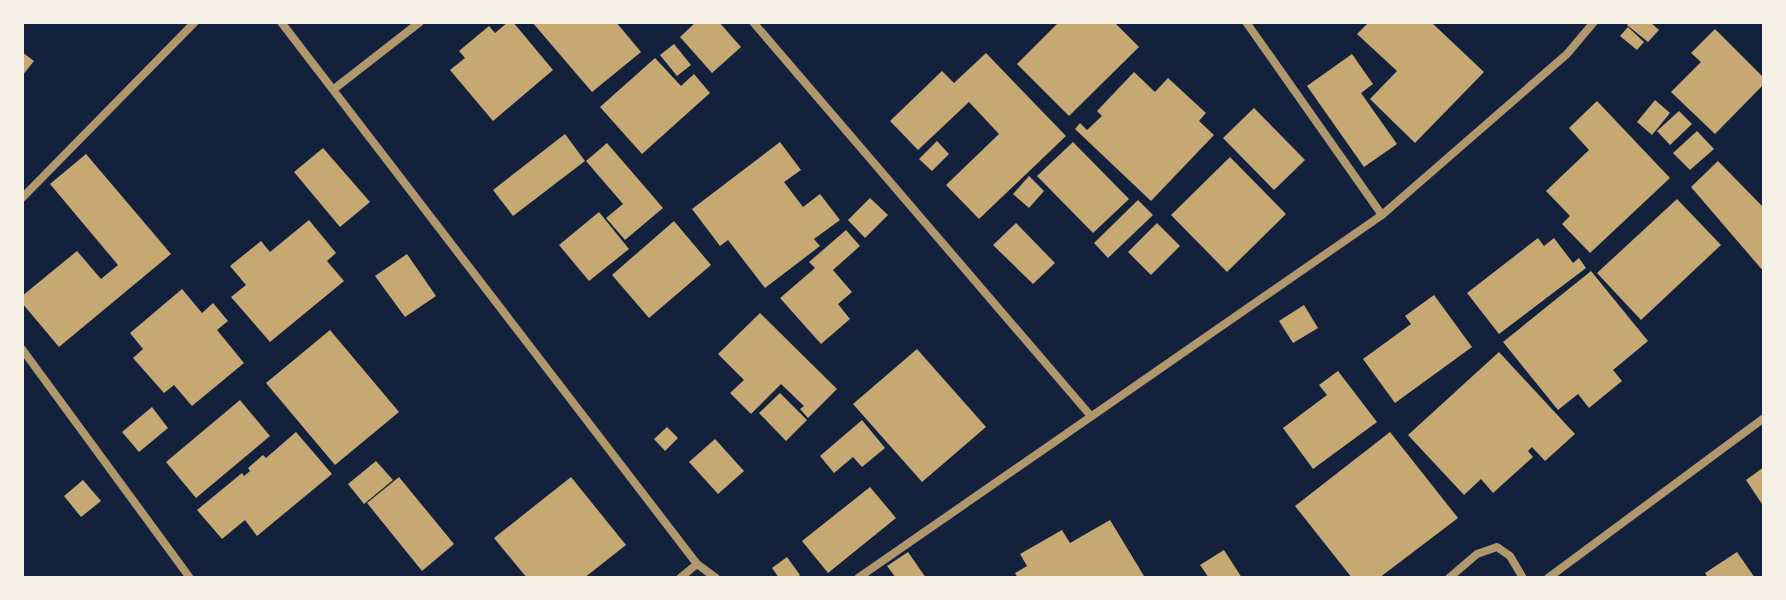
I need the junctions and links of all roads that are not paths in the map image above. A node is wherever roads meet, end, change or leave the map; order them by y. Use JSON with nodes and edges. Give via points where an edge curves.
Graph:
{"nodes":[{"id":1,"x":195,"y":22,"type":"edge"},
{"id":2,"x":281,"y":22,"type":"edge"},
{"id":3,"x":420,"y":22,"type":"edge"},
{"id":4,"x":753,"y":22,"type":"edge"},
{"id":5,"x":1246,"y":22,"type":"edge"},
{"id":6,"x":1594,"y":22,"type":"edge"},
{"id":7,"x":334,"y":89,"type":"junction"},
{"id":8,"x":22,"y":198,"type":"edge"},
{"id":9,"x":1382,"y":215,"type":"junction"},
{"id":10,"x":22,"y":349,"type":"edge"},
{"id":11,"x":1090,"y":415,"type":"junction"},
{"id":12,"x":1764,"y":418,"type":"edge"},
{"id":13,"x":697,"y":564,"type":"junction"},
{"id":14,"x":190,"y":578,"type":"edge"},
{"id":15,"x":680,"y":578,"type":"edge"},
{"id":16,"x":716,"y":578,"type":"edge"},
{"id":17,"x":858,"y":578,"type":"edge"},
{"id":18,"x":1449,"y":578,"type":"edge"},
{"id":19,"x":1523,"y":578,"type":"edge"},
{"id":20,"x":1548,"y":578,"type":"edge"}],
"edges":[{"from":1,"to":8,"type":"street"},
{"from":2,"to":7,"type":"street"},
{"from":3,"to":7,"type":"street"},
{"from":4,"to":11,"type":"street"},
{"from":5,"to":9,"type":"street"},
{"from":6,"to":9,"type":"street","via":[[1567,54]]},
{"from":7,"to":13,"type":"street"},
{"from":9,"to":11,"type":"street"},
{"from":10,"to":14,"type":"street"},
{"from":11,"to":17,"type":"street"},
{"from":12,"to":20,"type":"street"},
{"from":13,"to":15,"type":"street"},
{"from":13,"to":16,"type":"street"},
{"from":18,"to":19,"type":"street","via":[[1477,554],[1497,547],[1510,556]]}]}
